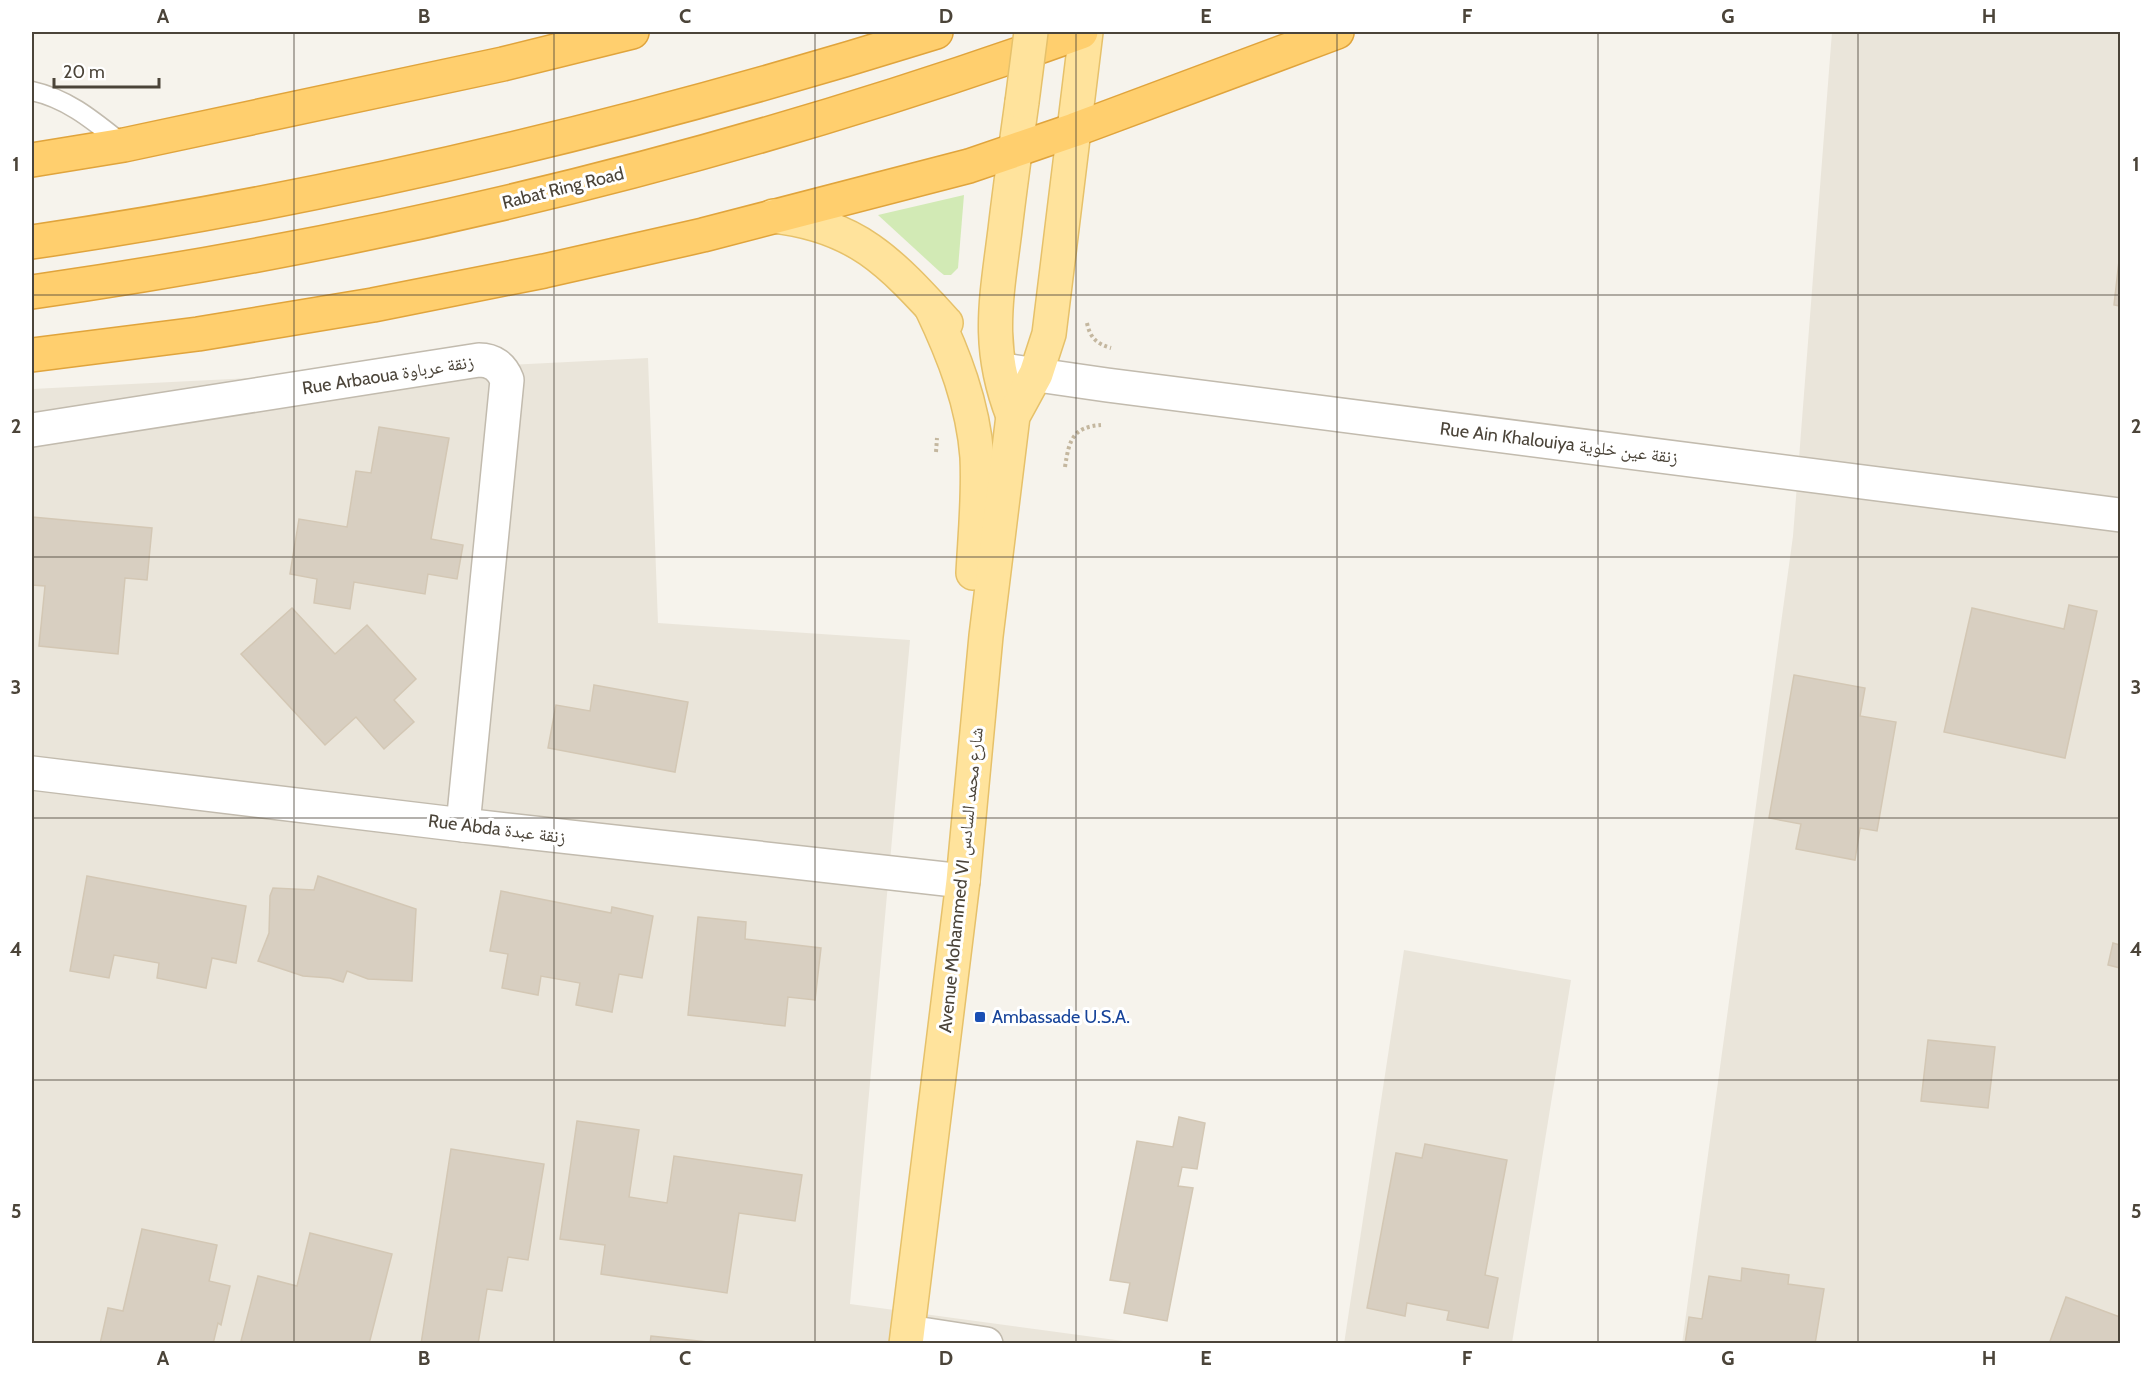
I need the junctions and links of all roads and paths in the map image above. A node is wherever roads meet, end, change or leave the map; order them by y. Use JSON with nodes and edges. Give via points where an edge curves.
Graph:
{"nodes":[{"id":1,"x":632,"y":32,"type":"edge"},
{"id":2,"x":936,"y":32,"type":"edge"},
{"id":3,"x":1030,"y":32,"type":"edge"},
{"id":4,"x":1081,"y":32,"type":"edge"},
{"id":5,"x":1086,"y":32,"type":"edge"},
{"id":6,"x":1337,"y":32,"type":"edge"},
{"id":7,"x":32,"y":91,"type":"edge"},
{"id":8,"x":1074,"y":130,"type":"junction"},
{"id":9,"x":124,"y":145,"type":"junction"},
{"id":10,"x":1015,"y":150,"type":"junction"},
{"id":11,"x":32,"y":160,"type":"edge"},
{"id":12,"x":774,"y":216,"type":"junction"},
{"id":13,"x":32,"y":242,"type":"edge"},
{"id":14,"x":32,"y":292,"type":"edge"},
{"id":15,"x":932,"y":307,"type":"junction"},
{"id":16,"x":1087,"y":315,"type":"dead end"},
{"id":17,"x":1111,"y":348,"type":"dead end"},
{"id":18,"x":32,"y":355,"type":"edge"},
{"id":19,"x":998,"y":369,"type":"junction"},
{"id":20,"x":1036,"y":374,"type":"junction"},
{"id":21,"x":1013,"y":416,"type":"junction"},
{"id":22,"x":1101,"y":425,"type":"dead end"},
{"id":23,"x":32,"y":430,"type":"edge"},
{"id":24,"x":1065,"y":467,"type":"dead end"},
{"id":25,"x":2121,"y":515,"type":"edge"},
{"id":26,"x":986,"y":636,"type":"junction"},
{"id":27,"x":32,"y":773,"type":"edge"},
{"id":28,"x":463,"y":825,"type":"junction"},
{"id":29,"x":963,"y":881,"type":"junction"},
{"id":30,"x":907,"y":1338,"type":"edge"},
{"id":31,"x":986,"y":1344,"type":"edge"}],
"edges":[{"from":1,"to":9,"type":"highway","via":[[503,64]]},
{"from":2,"to":13,"type":"highway","via":[[643,117],[465,161],[286,199]]},
{"from":3,"to":10,"type":"main road","name":"Avenue Mohammed VI شارع محمد السادس","bridge":true},
{"from":4,"to":14,"type":"highway","name":"Rabat Ring Road","via":[[839,112],[661,163],[482,208],[301,247]]},
{"from":5,"to":8,"type":"main road","name":"Avenue Mohammed VI شارع محمد السادس"},
{"from":6,"to":8,"type":"highway"},
{"from":7,"to":9,"type":"lane","via":[[68,103]]},
{"from":8,"to":10,"type":"highway"},
{"from":8,"to":20,"type":"main road","name":"Avenue Mohammed VI شارع محمد السادس","via":[[1052,313]]},
{"from":9,"to":11,"type":"highway"},
{"from":10,"to":12,"type":"highway","via":[[969,166]]},
{"from":10,"to":19,"type":"main road","name":"Avenue Mohammed VI شارع محمد السادس","via":[[996,306]]},
{"from":12,"to":15,"type":"main road","via":[[816,223],[855,239],[894,269]]},
{"from":12,"to":18,"type":"highway","via":[[544,271],[373,305],[198,334]]},
{"from":15,"to":19,"type":"main road","via":[[974,354]]},
{"from":15,"to":26,"type":"main road","via":[[954,356],[977,457],[973,591],[977,617]]},
{"from":16,"to":17,"type":"path","via":[[1094,339]]},
{"from":19,"to":20,"type":"street","name":"Rue Ain Khalouiya زنقة عين خلوية"},
{"from":19,"to":21,"type":"main road","name":"Avenue Mohammed VI شارع محمد السادس"},
{"from":20,"to":21,"type":"main road","name":"Avenue Mohammed VI شارع محمد السادس"},
{"from":20,"to":25,"type":"street","name":"Rue Ain Khalouiya زنقة عين خلوية"},
{"from":21,"to":26,"type":"main road","name":"Avenue Mohammed VI شارع محمد السادس"},
{"from":22,"to":24,"type":"path","via":[[1078,431],[1070,440]]},
{"from":23,"to":28,"type":"street","name":"Rue Arbaoua زنقة عرباوة","via":[[478,360],[495,363],[507,380]]},
{"from":26,"to":29,"type":"main road","name":"Avenue Mohammed VI شارع محمد السادس"},
{"from":27,"to":28,"type":"street","name":"Rue Abda زنقة عبدة"},
{"from":28,"to":29,"type":"street","name":"Rue Abda زنقة عبدة"},
{"from":29,"to":30,"type":"main road","name":"Avenue Mohammed VI شارع محمد السادس"},
{"from":30,"to":31,"type":"street"}]}
